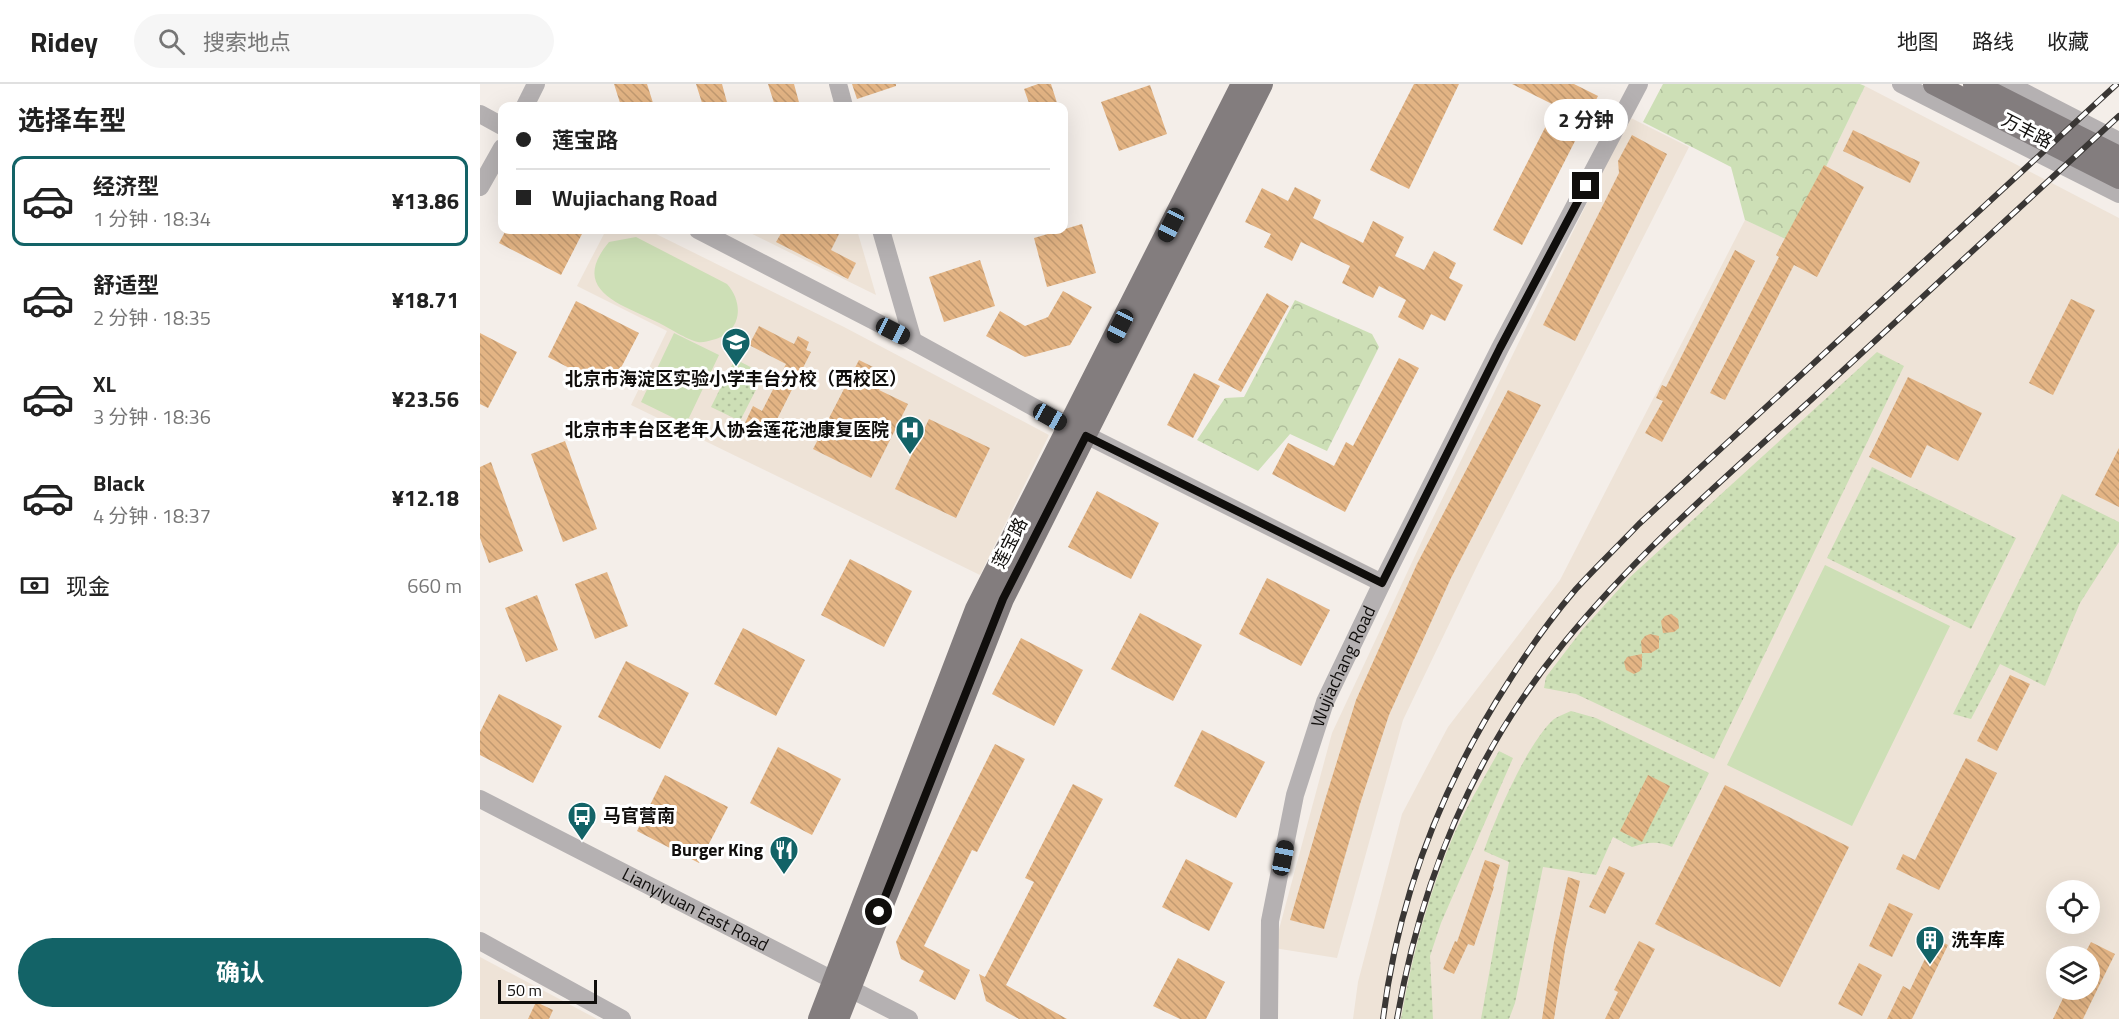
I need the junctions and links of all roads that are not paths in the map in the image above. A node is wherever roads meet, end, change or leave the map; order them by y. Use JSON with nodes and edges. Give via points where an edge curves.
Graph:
{"nodes":[{"id":1,"x":536,"y":84,"type":"edge"},
{"id":2,"x":838,"y":84,"type":"edge"},
{"id":3,"x":1242,"y":84,"type":"edge"},
{"id":4,"x":1262,"y":84,"type":"edge"},
{"id":5,"x":1639,"y":84,"type":"edge"},
{"id":6,"x":1901,"y":84,"type":"edge"},
{"id":7,"x":1934,"y":84,"type":"edge"},
{"id":8,"x":1974,"y":84,"type":"edge"},
{"id":9,"x":2008,"y":84,"type":"edge"},
{"id":10,"x":527,"y":102,"type":"edge"},
{"id":11,"x":843,"y":102,"type":"edge"},
{"id":12,"x":480,"y":114,"type":"edge"},
{"id":13,"x":498,"y":124,"type":"edge"},
{"id":14,"x":2119,"y":141,"type":"edge"},
{"id":15,"x":498,"y":155,"type":"edge"},
{"id":16,"x":2119,"y":157,"type":"edge"},
{"id":17,"x":2119,"y":178,"type":"edge"},
{"id":18,"x":480,"y":187,"type":"edge"},
{"id":19,"x":2119,"y":194,"type":"edge"},
{"id":20,"x":706,"y":234,"type":"edge"},
{"id":21,"x":881,"y":234,"type":"edge"},
{"id":22,"x":914,"y":341,"type":"junction"},
{"id":23,"x":1078,"y":432,"type":"junction"},
{"id":24,"x":1382,"y":583,"type":"junction"},
{"id":25,"x":480,"y":799,"type":"edge"},
{"id":26,"x":480,"y":941,"type":"edge"},
{"id":27,"x":842,"y":984,"type":"junction"},
{"id":28,"x":622,"y":1019,"type":"edge"},
{"id":29,"x":819,"y":1019,"type":"edge"},
{"id":30,"x":838,"y":1019,"type":"edge"},
{"id":31,"x":909,"y":1019,"type":"edge"},
{"id":32,"x":1269,"y":1019,"type":"edge"}],
"edges":[{"from":1,"to":10,"type":"street"},
{"from":2,"to":11,"type":"street"},
{"from":3,"to":23,"type":"main road","name":"莲宝路"},
{"from":4,"to":23,"type":"main road","name":"莲宝路"},
{"from":5,"to":24,"type":"street","name":"Wujiachang Road"},
{"from":6,"to":19,"type":"street"},
{"from":7,"to":17,"type":"main road","name":"万丰路"},
{"from":8,"to":16,"type":"main road","name":"万丰路"},
{"from":9,"to":14,"type":"street"},
{"from":12,"to":13,"type":"street"},
{"from":15,"to":18,"type":"street"},
{"from":20,"to":22,"type":"street"},
{"from":21,"to":22,"type":"street"},
{"from":22,"to":23,"type":"street"},
{"from":23,"to":24,"type":"street"},
{"from":23,"to":27,"type":"main road","name":"莲宝路","via":[[976,609]]},
{"from":24,"to":32,"type":"street","name":"Wujiachang Road","via":[[1325,702],[1295,795],[1270,921]]},
{"from":25,"to":27,"type":"street","name":"Lianyiyuan East Road"},
{"from":26,"to":28,"type":"street"},
{"from":27,"to":29,"type":"main road","name":"莲宝路"},
{"from":27,"to":30,"type":"main road","name":"莲宝路"},
{"from":27,"to":31,"type":"street","name":"Lianyiyuan East Road"}]}
